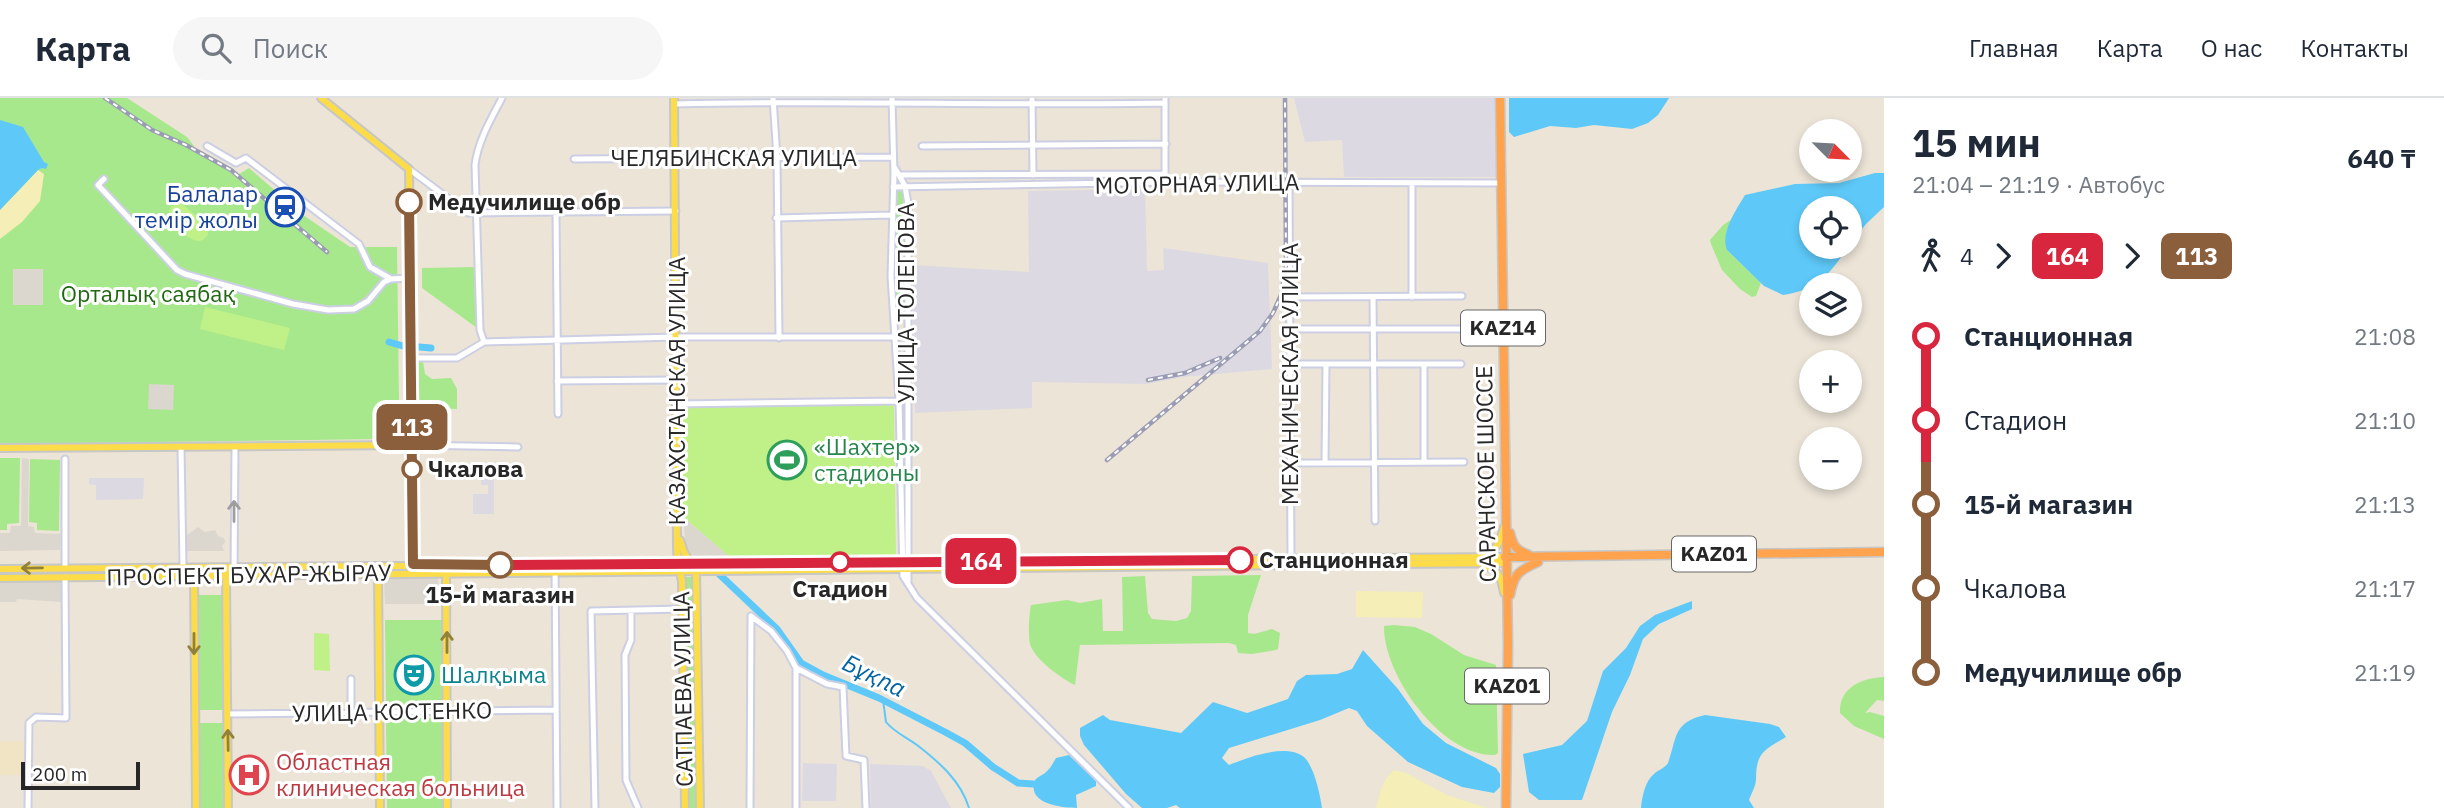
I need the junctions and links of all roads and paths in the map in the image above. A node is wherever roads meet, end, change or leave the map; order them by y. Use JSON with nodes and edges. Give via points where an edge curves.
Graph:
{"nodes":[{"id":1,"x":321,"y":98,"type":"edge"},
{"id":2,"x":502,"y":98,"type":"edge"},
{"id":3,"x":1500,"y":98,"type":"edge"},
{"id":4,"x":773,"y":100,"type":"edge"},
{"id":5,"x":892,"y":100,"type":"edge"},
{"id":6,"x":1165,"y":100,"type":"edge"},
{"id":7,"x":674,"y":101,"type":"edge"},
{"id":8,"x":1033,"y":101,"type":"edge"},
{"id":9,"x":1113,"y":101,"type":"edge"},
{"id":10,"x":1166,"y":144,"type":"junction"},
{"id":11,"x":1033,"y":145,"type":"junction"},
{"id":12,"x":207,"y":146,"type":"dead end"},
{"id":13,"x":922,"y":146,"type":"dead end"},
{"id":14,"x":893,"y":157,"type":"junction"},
{"id":15,"x":675,"y":158,"type":"junction"},
{"id":16,"x":776,"y":158,"type":"junction"},
{"id":17,"x":574,"y":159,"type":"dead end"},
{"id":18,"x":409,"y":169,"type":"junction"},
{"id":19,"x":897,"y":174,"type":"junction"},
{"id":20,"x":1165,"y":174,"type":"junction"},
{"id":21,"x":1033,"y":175,"type":"junction"},
{"id":22,"x":104,"y":179,"type":"dead end"},
{"id":23,"x":1289,"y":182,"type":"junction"},
{"id":24,"x":1165,"y":183,"type":"junction"},
{"id":25,"x":1412,"y":183,"type":"junction"},
{"id":26,"x":1501,"y":183,"type":"junction"},
{"id":27,"x":905,"y":186,"type":"junction"},
{"id":28,"x":893,"y":187,"type":"junction"},
{"id":29,"x":676,"y":211,"type":"junction"},
{"id":30,"x":556,"y":212,"type":"junction"},
{"id":31,"x":475,"y":214,"type":"junction"},
{"id":32,"x":891,"y":215,"type":"junction"},
{"id":33,"x":776,"y":218,"type":"junction"},
{"id":34,"x":410,"y":278,"type":"junction"},
{"id":35,"x":391,"y":279,"type":"junction"},
{"id":36,"x":1373,"y":296,"type":"junction"},
{"id":37,"x":1462,"y":296,"type":"dead end"},
{"id":38,"x":1289,"y":297,"type":"junction"},
{"id":39,"x":1412,"y":297,"type":"junction"},
{"id":40,"x":1289,"y":328,"type":"junction"},
{"id":41,"x":1373,"y":329,"type":"junction"},
{"id":42,"x":1462,"y":329,"type":"dead end"},
{"id":43,"x":676,"y":337,"type":"junction"},
{"id":44,"x":895,"y":337,"type":"junction"},
{"id":45,"x":906,"y":337,"type":"junction"},
{"id":46,"x":779,"y":338,"type":"junction"},
{"id":47,"x":557,"y":341,"type":"junction"},
{"id":48,"x":484,"y":342,"type":"junction"},
{"id":49,"x":410,"y":358,"type":"junction"},
{"id":50,"x":1289,"y":364,"type":"junction"},
{"id":51,"x":1326,"y":364,"type":"junction"},
{"id":52,"x":1424,"y":364,"type":"junction"},
{"id":53,"x":1373,"y":365,"type":"junction"},
{"id":54,"x":1461,"y":365,"type":"dead end"},
{"id":55,"x":676,"y":380,"type":"junction"},
{"id":56,"x":557,"y":381,"type":"junction"},
{"id":57,"x":899,"y":401,"type":"junction"},
{"id":58,"x":907,"y":401,"type":"junction"},
{"id":59,"x":676,"y":404,"type":"junction"},
{"id":60,"x":558,"y":414,"type":"dead end"},
{"id":61,"x":412,"y":445,"type":"junction"},
{"id":62,"x":235,"y":446,"type":"junction"},
{"id":63,"x":181,"y":447,"type":"junction"},
{"id":64,"x":518,"y":447,"type":"dead end"},
{"id":65,"x":0,"y":448,"type":"edge"},
{"id":66,"x":65,"y":459,"type":"dead end"},
{"id":67,"x":1424,"y":462,"type":"junction"},
{"id":68,"x":1464,"y":462,"type":"dead end"},
{"id":69,"x":1289,"y":463,"type":"junction"},
{"id":70,"x":1325,"y":463,"type":"junction"},
{"id":71,"x":1374,"y":463,"type":"junction"},
{"id":72,"x":1506,"y":518,"type":"junction"},
{"id":73,"x":1375,"y":521,"type":"dead end"},
{"id":74,"x":678,"y":532,"type":"junction"},
{"id":75,"x":1884,"y":554,"type":"edge"},
{"id":76,"x":1536,"y":559,"type":"junction"},
{"id":77,"x":1477,"y":560,"type":"junction"},
{"id":78,"x":1506,"y":560,"type":"junction"},
{"id":79,"x":1291,"y":562,"type":"junction"},
{"id":80,"x":413,"y":564,"type":"junction"},
{"id":81,"x":446,"y":564,"type":"junction"},
{"id":82,"x":378,"y":565,"type":"junction"},
{"id":83,"x":905,"y":565,"type":"junction"},
{"id":84,"x":183,"y":566,"type":"junction"},
{"id":85,"x":194,"y":566,"type":"junction"},
{"id":86,"x":226,"y":566,"type":"junction"},
{"id":87,"x":234,"y":566,"type":"junction"},
{"id":88,"x":678,"y":567,"type":"junction"},
{"id":89,"x":695,"y":567,"type":"junction"},
{"id":90,"x":65,"y":568,"type":"junction"},
{"id":91,"x":554,"y":568,"type":"junction"},
{"id":92,"x":0,"y":569,"type":"edge"},
{"id":93,"x":413,"y":573,"type":"junction"},
{"id":94,"x":446,"y":573,"type":"junction"},
{"id":95,"x":378,"y":574,"type":"junction"},
{"id":96,"x":194,"y":575,"type":"junction"},
{"id":97,"x":226,"y":575,"type":"junction"},
{"id":98,"x":234,"y":575,"type":"junction"},
{"id":99,"x":65,"y":577,"type":"junction"},
{"id":100,"x":0,"y":578,"type":"edge"},
{"id":101,"x":1507,"y":608,"type":"junction"},
{"id":102,"x":682,"y":609,"type":"junction"},
{"id":103,"x":631,"y":611,"type":"junction"},
{"id":104,"x":796,"y":668,"type":"junction"},
{"id":105,"x":351,"y":679,"type":"dead end"},
{"id":106,"x":556,"y":710,"type":"junction"},
{"id":107,"x":447,"y":711,"type":"junction"},
{"id":108,"x":351,"y":712,"type":"junction"},
{"id":109,"x":380,"y":712,"type":"junction"},
{"id":110,"x":227,"y":714,"type":"junction"},
{"id":111,"x":28,"y":808,"type":"edge"},
{"id":112,"x":195,"y":808,"type":"edge"},
{"id":113,"x":228,"y":808,"type":"edge"},
{"id":114,"x":380,"y":808,"type":"edge"},
{"id":115,"x":447,"y":808,"type":"edge"},
{"id":116,"x":557,"y":808,"type":"edge"},
{"id":117,"x":595,"y":808,"type":"edge"},
{"id":118,"x":638,"y":808,"type":"edge"},
{"id":119,"x":685,"y":808,"type":"edge"},
{"id":120,"x":700,"y":808,"type":"edge"},
{"id":121,"x":750,"y":808,"type":"edge"},
{"id":122,"x":796,"y":808,"type":"edge"},
{"id":123,"x":866,"y":808,"type":"edge"},
{"id":124,"x":1129,"y":808,"type":"edge"},
{"id":125,"x":1506,"y":808,"type":"edge"}],
"edges":[{"from":1,"to":18,"type":"main road"},
{"from":2,"to":31,"type":"street","via":[[476,156]]},
{"from":3,"to":26,"type":"highway","name":"САРАНСКОЕ ШОССЕ","number":"KAZ14"},
{"from":4,"to":5,"type":"street"},
{"from":4,"to":7,"type":"street"},
{"from":4,"to":16,"type":"street"},
{"from":5,"to":8,"type":"street"},
{"from":5,"to":14,"type":"street","name":"УЛИЦА ТОЛЕПОВА"},
{"from":6,"to":9,"type":"street"},
{"from":6,"to":10,"type":"street"},
{"from":7,"to":15,"type":"main road","name":"КАЗАХСТАНСКАЯ УЛИЦА"},
{"from":8,"to":9,"type":"street"},
{"from":8,"to":11,"type":"street"},
{"from":10,"to":11,"type":"street"},
{"from":10,"to":20,"type":"street"},
{"from":11,"to":13,"type":"street"},
{"from":11,"to":21,"type":"street"},
{"from":12,"to":35,"type":"street","via":[[231,162],[246,158],[359,244],[370,267]]},
{"from":14,"to":16,"type":"street","name":"ЧЕЛЯБИНСКАЯ УЛИЦА"},
{"from":14,"to":19,"type":"street","name":"УЛИЦА ТОЛЕПОВА"},
{"from":15,"to":16,"type":"street","name":"ЧЕЛЯБИНСКАЯ УЛИЦА"},
{"from":15,"to":17,"type":"street","name":"ЧЕЛЯБИНСКАЯ УЛИЦА"},
{"from":15,"to":29,"type":"main road","name":"КАЗАХСТАНСКАЯ УЛИЦА"},
{"from":16,"to":33,"type":"street"},
{"from":18,"to":31,"type":"street","via":[[463,211]]},
{"from":18,"to":34,"type":"main road"},
{"from":19,"to":21,"type":"street","name":"МОТОРНАЯ УЛИЦА"},
{"from":19,"to":27,"type":"street","name":"УЛИЦА ТОЛЕПОВА"},
{"from":19,"to":28,"type":"street","name":"УЛИЦА ТОЛЕПОВА"},
{"from":20,"to":21,"type":"street","name":"МОТОРНАЯ УЛИЦА"},
{"from":20,"to":24,"type":"street"},
{"from":22,"to":35,"type":"street","via":[[98,185],[185,274],[328,310],[354,309]]},
{"from":23,"to":24,"type":"street","name":"МОТОРНАЯ УЛИЦА"},
{"from":23,"to":25,"type":"street","name":"МОТОРНАЯ УЛИЦА"},
{"from":23,"to":38,"type":"street","name":"МЕХАНИЧЕСКАЯ УЛИЦА"},
{"from":24,"to":27,"type":"street","name":"МОТОРНАЯ УЛИЦА"},
{"from":25,"to":26,"type":"street","name":"МОТОРНАЯ УЛИЦА"},
{"from":25,"to":39,"type":"street"},
{"from":26,"to":72,"type":"highway","name":"САРАНСКОЕ ШОССЕ","number":"KAZ14"},
{"from":27,"to":28,"type":"street","name":"МОТОРНАЯ УЛИЦА"},
{"from":27,"to":45,"type":"street","name":"УЛИЦА ТОЛЕПОВА"},
{"from":28,"to":32,"type":"street","name":"УЛИЦА ТОЛЕПОВА"},
{"from":29,"to":30,"type":"street"},
{"from":29,"to":43,"type":"main road","name":"КАЗАХСТАНСКАЯ УЛИЦА"},
{"from":30,"to":31,"type":"street"},
{"from":30,"to":47,"type":"street"},
{"from":31,"to":48,"type":"street"},
{"from":32,"to":33,"type":"street"},
{"from":32,"to":44,"type":"street","name":"УЛИЦА ТОЛЕПОВА"},
{"from":33,"to":46,"type":"street"},
{"from":34,"to":35,"type":"street"},
{"from":34,"to":49,"type":"main road"},
{"from":36,"to":38,"type":"street"},
{"from":36,"to":39,"type":"street"},
{"from":36,"to":41,"type":"street"},
{"from":37,"to":39,"type":"street"},
{"from":38,"to":40,"type":"street","name":"МЕХАНИЧЕСКАЯ УЛИЦА"},
{"from":40,"to":41,"type":"street"},
{"from":40,"to":50,"type":"street","name":"МЕХАНИЧЕСКАЯ УЛИЦА"},
{"from":41,"to":42,"type":"street"},
{"from":41,"to":53,"type":"street"},
{"from":43,"to":46,"type":"street"},
{"from":43,"to":47,"type":"street"},
{"from":43,"to":55,"type":"main road","name":"КАЗАХСТАНСКАЯ УЛИЦА"},
{"from":44,"to":45,"type":"street"},
{"from":44,"to":46,"type":"street"},
{"from":44,"to":57,"type":"street","name":"УЛИЦА ТОЛЕПОВА"},
{"from":45,"to":58,"type":"street","name":"УЛИЦА ТОЛЕПОВА"},
{"from":47,"to":48,"type":"street"},
{"from":47,"to":56,"type":"street"},
{"from":48,"to":49,"type":"street","via":[[457,358]]},
{"from":49,"to":61,"type":"main road"},
{"from":50,"to":51,"type":"street"},
{"from":50,"to":69,"type":"street","name":"МЕХАНИЧЕСКАЯ УЛИЦА"},
{"from":51,"to":53,"type":"street"},
{"from":51,"to":70,"type":"street"},
{"from":52,"to":53,"type":"street"},
{"from":52,"to":54,"type":"street"},
{"from":52,"to":67,"type":"street"},
{"from":53,"to":71,"type":"street"},
{"from":55,"to":56,"type":"street"},
{"from":55,"to":59,"type":"main road","name":"КАЗАХСТАНСКАЯ УЛИЦА"},
{"from":56,"to":60,"type":"street"},
{"from":57,"to":58,"type":"street"},
{"from":57,"to":59,"type":"street"},
{"from":57,"to":83,"type":"street","name":"УЛИЦА ТОЛЕПОВА"},
{"from":58,"to":83,"type":"street","name":"УЛИЦА ТОЛЕПОВА"},
{"from":59,"to":74,"type":"main road","name":"КАЗАХСТАНСКАЯ УЛИЦА"},
{"from":61,"to":62,"type":"main road"},
{"from":61,"to":64,"type":"street"},
{"from":61,"to":80,"type":"main road"},
{"from":62,"to":63,"type":"main road"},
{"from":87,"to":62,"type":"street","one_way":true},
{"from":63,"to":65,"type":"main road"},
{"from":63,"to":84,"type":"street"},
{"from":66,"to":90,"type":"street"},
{"from":67,"to":68,"type":"street"},
{"from":67,"to":71,"type":"street"},
{"from":69,"to":70,"type":"street"},
{"from":69,"to":79,"type":"street","name":"МЕХАНИЧЕСКАЯ УЛИЦА"},
{"from":70,"to":71,"type":"street"},
{"from":71,"to":73,"type":"street"},
{"from":72,"to":76,"type":"highway","via":[[1512,544]]},
{"from":72,"to":77,"type":"main road","via":[[1500,545]]},
{"from":72,"to":78,"type":"highway","name":"САРАНСКОЕ ШОССЕ","number":"KAZ14"},
{"from":74,"to":88,"type":"main road","name":"КАЗАХСТАНСКАЯ УЛИЦА"},
{"from":74,"to":89,"type":"main road"},
{"from":75,"to":76,"type":"highway","number":"KАZ01"},
{"from":76,"to":78,"type":"highway","number":"KАZ01"},
{"from":76,"to":101,"type":"highway","via":[[1516,575]]},
{"from":77,"to":78,"type":"main road","name":"ПРОСПЕКТ БУХАР-ЖЫРАУ"},
{"from":77,"to":79,"type":"main road","name":"ПРОСПЕКТ БУХАР-ЖЫРАУ"},
{"from":77,"to":101,"type":"main road","via":[[1501,575]]},
{"from":78,"to":101,"type":"highway","name":"САРАНСКОЕ ШОССЕ","number":"KAZ01"},
{"from":79,"to":83,"type":"main road","name":"ПРОСПЕКТ БУХАР-ЖЫРАУ"},
{"from":80,"to":81,"type":"main road","name":"ПРОСПЕКТ БУХАР-ЖЫРАУ"},
{"from":80,"to":82,"type":"main road","name":"ПРОСПЕКТ БУХАР-ЖЫРАУ"},
{"from":80,"to":93,"type":"main road"},
{"from":81,"to":91,"type":"main road","name":"ПРОСПЕКТ БУХАР-ЖЫРАУ"},
{"from":81,"to":94,"type":"main road"},
{"from":82,"to":87,"type":"main road","name":"ПРОСПЕКТ БУХАР-ЖЫРАУ"},
{"from":82,"to":95,"type":"main road"},
{"from":83,"to":89,"type":"main road","name":"ПРОСПЕКТ БУХАР-ЖЫРАУ"},
{"from":83,"to":124,"type":"street","via":[[905,582],[917,598]]},
{"from":84,"to":85,"type":"main road","name":"ПРОСПЕКТ БУХАР-ЖЫРАУ"},
{"from":84,"to":90,"type":"main road","name":"ПРОСПЕКТ БУХАР-ЖЫРАУ"},
{"from":85,"to":86,"type":"main road","name":"ПРОСПЕКТ БУХАР-ЖЫРАУ"},
{"from":85,"to":96,"type":"main road"},
{"from":86,"to":87,"type":"main road","name":"ПРОСПЕКТ БУХАР-ЖЫРАУ"},
{"from":86,"to":97,"type":"main road"},
{"from":87,"to":98,"type":"street"},
{"from":88,"to":89,"type":"main road","name":"ПРОСПЕКТ БУХАР-ЖЫРАУ"},
{"from":88,"to":91,"type":"main road","name":"ПРОСПЕКТ БУХАР-ЖЫРАУ"},
{"from":88,"to":102,"type":"main road","name":"САТПАЕВА УЛИЦА"},
{"from":89,"to":120,"type":"main road","name":"САТПАЕВА УЛИЦА"},
{"from":90,"to":92,"type":"main road","name":"ПРОСПЕКТ БУХАР-ЖЫРАУ","one_way":true},
{"from":91,"to":94,"type":"main road","name":"ПРОСПЕКТ БУХАР-ЖЫРАУ"},
{"from":91,"to":106,"type":"street"},
{"from":93,"to":94,"type":"main road","name":"ПРОСПЕКТ БУХАР-ЖЫРАУ"},
{"from":93,"to":95,"type":"main road","name":"ПРОСПЕКТ БУХАР-ЖЫРАУ"},
{"from":107,"to":94,"type":"main road","one_way":true},
{"from":95,"to":98,"type":"main road","name":"ПРОСПЕКТ БУХАР-ЖЫРАУ"},
{"from":95,"to":109,"type":"main road"},
{"from":96,"to":97,"type":"main road","name":"ПРОСПЕКТ БУХАР-ЖЫРАУ"},
{"from":96,"to":99,"type":"main road","name":"ПРОСПЕКТ БУХАР-ЖЫРАУ"},
{"from":96,"to":112,"type":"main road","one_way":true},
{"from":97,"to":98,"type":"main road","name":"ПРОСПЕКТ БУХАР-ЖЫРАУ"},
{"from":97,"to":110,"type":"main road"},
{"from":99,"to":100,"type":"main road","name":"ПРОСПЕКТ БУХАР-ЖЫРАУ"},
{"from":99,"to":111,"type":"street","via":[[66,718],[36,717],[29,723]]},
{"from":101,"to":125,"type":"highway","name":"САРАНСКОЕ ШОССЕ","number":"KAZ01"},
{"from":102,"to":103,"type":"street"},
{"from":102,"to":119,"type":"main road","name":"САТПАЕВА УЛИЦА"},
{"from":103,"to":117,"type":"street","via":[[591,611]]},
{"from":103,"to":118,"type":"street","via":[[631,640],[625,655],[626,780]]},
{"from":104,"to":121,"type":"street","via":[[771,631],[751,616]]},
{"from":104,"to":122,"type":"street"},
{"from":104,"to":123,"type":"street","via":[[843,687],[846,757],[864,760]]},
{"from":105,"to":108,"type":"street"},
{"from":106,"to":107,"type":"street","name":"УЛИЦА КОСТЕНКО"},
{"from":106,"to":116,"type":"street"},
{"from":107,"to":109,"type":"street","name":"УЛИЦА КОСТЕНКО"},
{"from":107,"to":115,"type":"main road"},
{"from":108,"to":109,"type":"street","name":"УЛИЦА КОСТЕНКО"},
{"from":108,"to":110,"type":"street","name":"УЛИЦА КОСТЕНКО"},
{"from":109,"to":114,"type":"main road"},
{"from":113,"to":110,"type":"main road","one_way":true}]}
